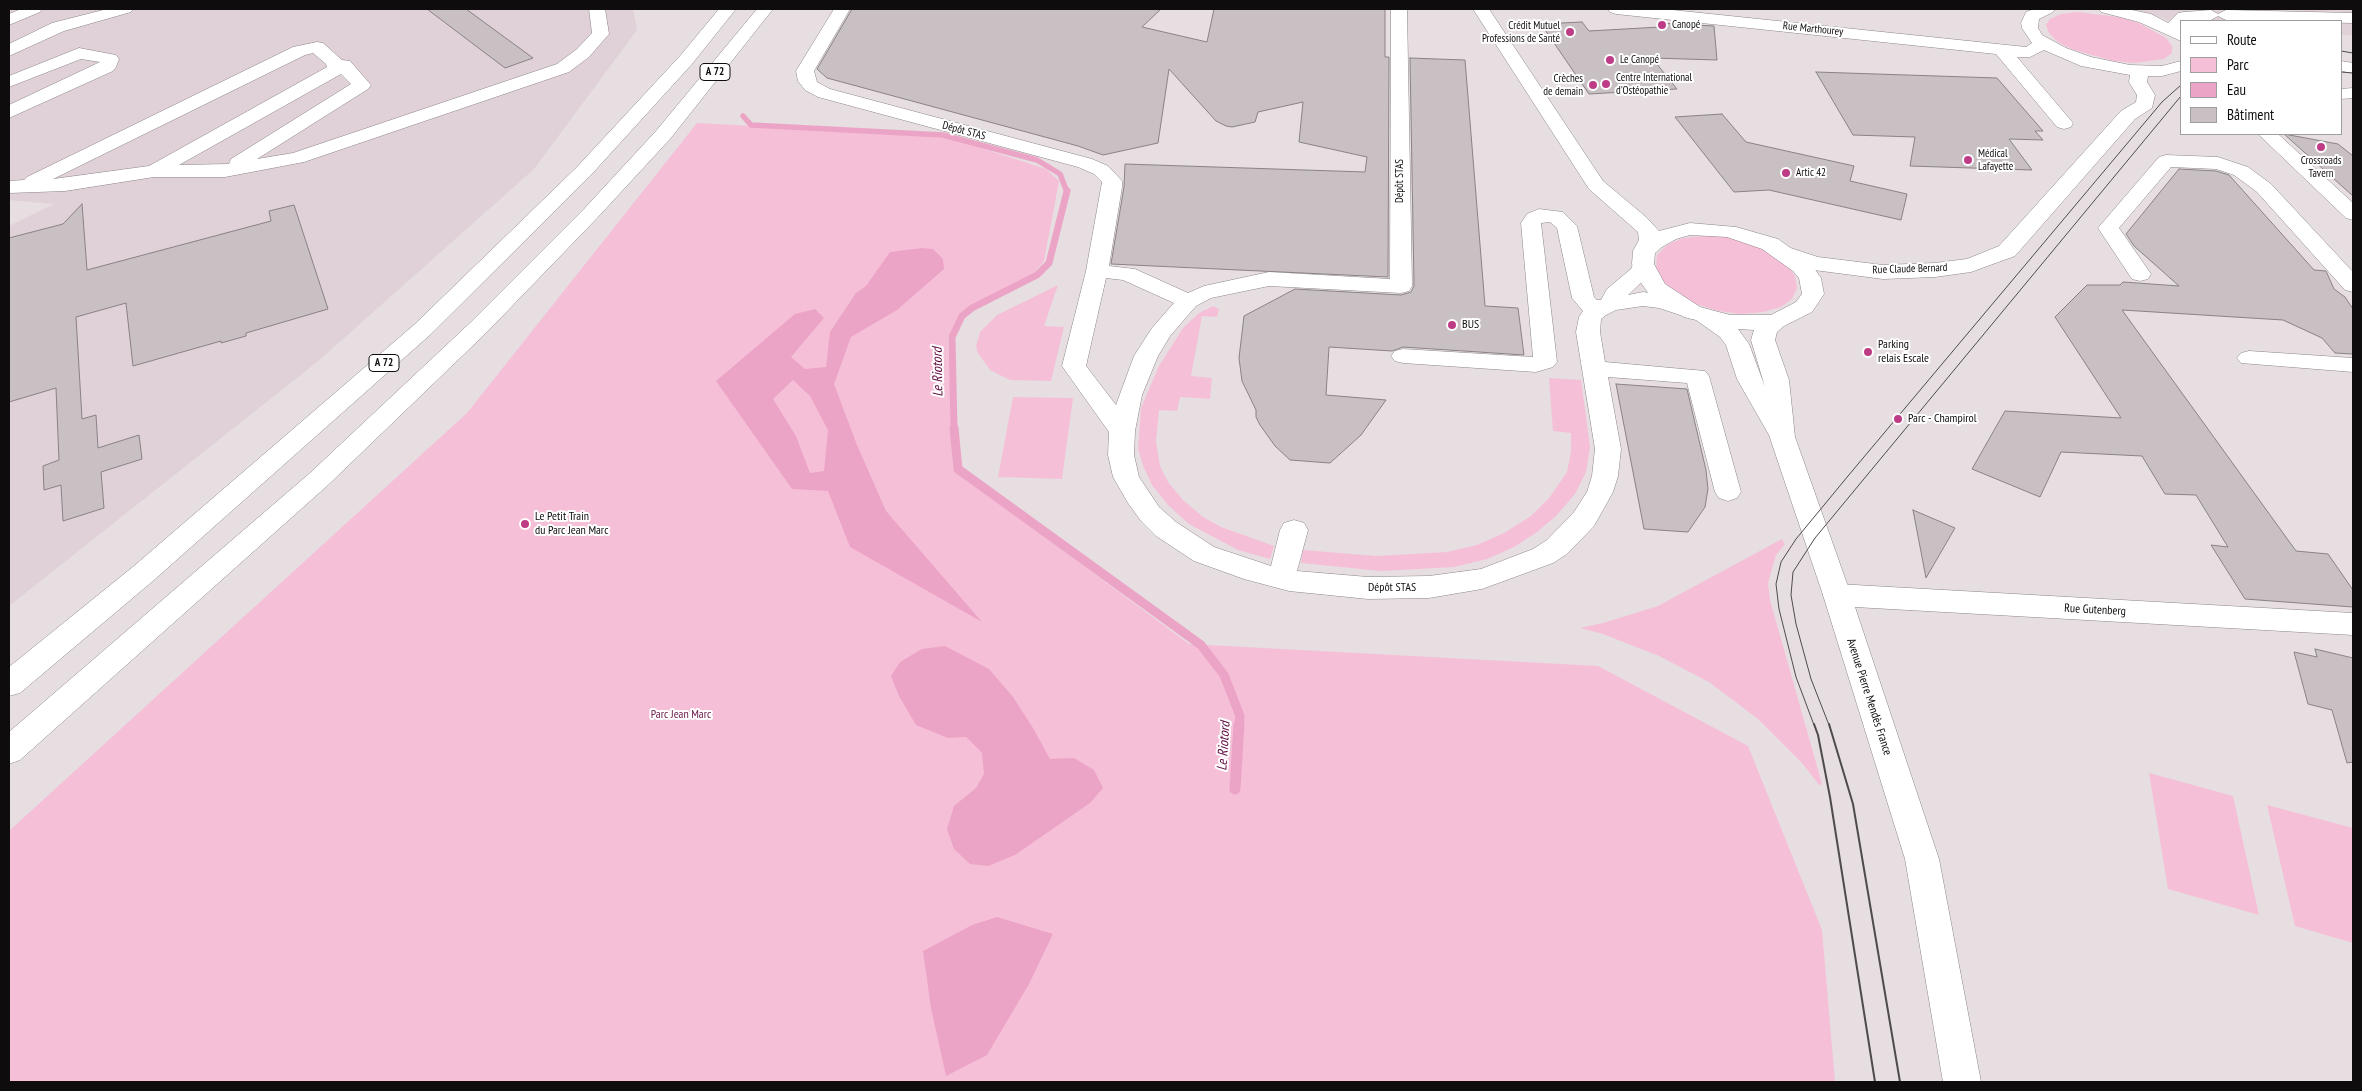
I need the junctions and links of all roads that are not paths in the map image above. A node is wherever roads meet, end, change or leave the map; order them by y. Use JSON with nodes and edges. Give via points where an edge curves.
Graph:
{"nodes":[{"id":1,"x":34,"y":9,"type":"edge"},
{"id":2,"x":125,"y":9,"type":"edge"},
{"id":3,"x":598,"y":9,"type":"edge"},
{"id":4,"x":728,"y":9,"type":"edge"},
{"id":5,"x":765,"y":9,"type":"edge"},
{"id":6,"x":842,"y":9,"type":"edge"},
{"id":7,"x":1399,"y":9,"type":"edge"},
{"id":8,"x":1481,"y":9,"type":"edge"},
{"id":9,"x":1616,"y":9,"type":"edge"},
{"id":10,"x":2047,"y":9,"type":"edge"},
{"id":11,"x":2108,"y":9,"type":"edge"},
{"id":12,"x":2157,"y":9,"type":"edge"},
{"id":13,"x":2248,"y":13,"type":"edge"},
{"id":14,"x":2024,"y":14,"type":"edge"},
{"id":15,"x":2136,"y":15,"type":"junction"},
{"id":16,"x":2353,"y":18,"type":"edge"},
{"id":17,"x":9,"y":20,"type":"edge"},
{"id":18,"x":2182,"y":20,"type":"edge"},
{"id":19,"x":2176,"y":32,"type":"edge"},
{"id":20,"x":2043,"y":43,"type":"junction"},
{"id":21,"x":2006,"y":50,"type":"junction"},
{"id":22,"x":9,"y":51,"type":"edge"},
{"id":23,"x":2060,"y":52,"type":"junction"},
{"id":24,"x":2087,"y":62,"type":"junction"},
{"id":25,"x":9,"y":63,"type":"edge"},
{"id":26,"x":2180,"y":66,"type":"edge"},
{"id":27,"x":336,"y":70,"type":"junction"},
{"id":28,"x":34,"y":71,"type":"junction"},
{"id":29,"x":2146,"y":71,"type":"junction"},
{"id":30,"x":2180,"y":77,"type":"edge"},
{"id":31,"x":9,"y":82,"type":"edge"},
{"id":32,"x":2122,"y":98,"type":"junction"},
{"id":33,"x":9,"y":112,"type":"edge"},
{"id":34,"x":2064,"y":123,"type":"dead end"},
{"id":35,"x":2269,"y":135,"type":"edge"},
{"id":36,"x":1579,"y":158,"type":"junction"},
{"id":37,"x":154,"y":171,"type":"junction"},
{"id":38,"x":225,"y":171,"type":"junction"},
{"id":39,"x":16,"y":187,"type":"edge"},
{"id":40,"x":2353,"y":214,"type":"edge"},
{"id":41,"x":1704,"y":229,"type":"junction"},
{"id":42,"x":1781,"y":250,"type":"junction"},
{"id":43,"x":1645,"y":256,"type":"junction"},
{"id":44,"x":1935,"y":270,"type":"junction"},
{"id":45,"x":1097,"y":271,"type":"junction"},
{"id":46,"x":1883,"y":272,"type":"junction"},
{"id":47,"x":2140,"y":274,"type":"dead end"},
{"id":48,"x":2353,"y":285,"type":"edge"},
{"id":49,"x":1950,"y":290,"type":"dead end"},
{"id":50,"x":1813,"y":294,"type":"junction"},
{"id":51,"x":1188,"y":302,"type":"junction"},
{"id":52,"x":1604,"y":307,"type":"junction"},
{"id":53,"x":1695,"y":313,"type":"junction"},
{"id":54,"x":1776,"y":321,"type":"junction"},
{"id":55,"x":1403,"y":356,"type":"dead end"},
{"id":56,"x":2249,"y":358,"type":"dead end"},
{"id":57,"x":2353,"y":365,"type":"edge"},
{"id":58,"x":1596,"y":377,"type":"junction"},
{"id":59,"x":1122,"y":431,"type":"junction"},
{"id":60,"x":1782,"y":437,"type":"junction"},
{"id":61,"x":1728,"y":492,"type":"dead end"},
{"id":62,"x":1294,"y":530,"type":"dead end"},
{"id":63,"x":1281,"y":579,"type":"junction"},
{"id":64,"x":1836,"y":595,"type":"junction"},
{"id":65,"x":2353,"y":624,"type":"edge"},
{"id":66,"x":9,"y":684,"type":"edge"},
{"id":67,"x":9,"y":751,"type":"edge"},
{"id":68,"x":1962,"y":1082,"type":"edge"}],
"edges":[{"from":1,"to":17,"type":"main road"},
{"from":2,"to":22,"type":"main road","via":[[58,27]]},
{"from":3,"to":38,"type":"main road","via":[[601,34],[563,68],[296,158]]},
{"from":4,"to":66,"type":"main road","number":"A 72","via":[[686,60],[583,172],[423,329],[144,573]]},
{"from":5,"to":67,"type":"main road","number":"A 72","via":[[663,135],[479,327],[311,485]]},
{"from":6,"to":45,"type":"main road","name":"Dépôt STAS","via":[[805,71],[810,86],[824,94],[1085,163],[1101,170],[1112,181],[1112,188]]},
{"from":7,"to":51,"type":"main road","name":"Dépôt STAS","via":[[1401,286],[1269,279],[1204,293]]},
{"from":8,"to":36,"type":"main road"},
{"from":9,"to":21,"type":"main road","name":"Rue Marthourey"},
{"from":10,"to":14,"type":"main road"},
{"from":11,"to":15,"type":"main road"},
{"from":12,"to":15,"type":"main road"},
{"from":13,"to":16,"type":"main road"},
{"from":13,"to":18,"type":"main road","via":[[2184,17]]},
{"from":14,"to":20,"type":"main road","via":[[2032,33]]},
{"from":15,"to":19,"type":"main road"},
{"from":20,"to":21,"type":"main road","name":"Rue Marthourey","via":[[2028,52]]},
{"from":20,"to":23,"type":"main road"},
{"from":21,"to":23,"type":"main road","name":"Rue Marthourey","via":[[2032,56]]},
{"from":21,"to":34,"type":"main road"},
{"from":23,"to":24,"type":"main road"},
{"from":24,"to":29,"type":"main road"},
{"from":24,"to":32,"type":"main road"},
{"from":25,"to":28,"type":"main road","via":[[28,64]]},
{"from":26,"to":29,"type":"main road"},
{"from":27,"to":37,"type":"main road"},
{"from":27,"to":38,"type":"main road","via":[[344,65],[362,85]]},
{"from":27,"to":39,"type":"main road","via":[[334,62],[317,48],[299,51]]},
{"from":28,"to":31,"type":"main road"},
{"from":28,"to":33,"type":"main road","via":[[79,53],[110,59],[107,67]]},
{"from":29,"to":30,"type":"main road"},
{"from":29,"to":32,"type":"main road","name":"Rue Claude Bernard","via":[[2138,82],[2146,95],[2146,102]]},
{"from":32,"to":44,"type":"main road","name":"Rue Claude Bernard","via":[[2007,251],[1971,265]]},
{"from":35,"to":40,"type":"main road"},
{"from":36,"to":41,"type":"main road","via":[[1659,214],[1682,225]]},
{"from":36,"to":43,"type":"main road","via":[[1596,185],[1645,226],[1650,236]]},
{"from":37,"to":38,"type":"main road"},
{"from":37,"to":39,"type":"main road","via":[[64,184]]},
{"from":41,"to":42,"type":"main road","name":"Rue Claude Bernard","via":[[1743,235]]},
{"from":41,"to":43,"type":"main road","via":[[1669,234]]},
{"from":42,"to":46,"type":"main road","name":"Rue Claude Bernard","via":[[1814,264]]},
{"from":42,"to":50,"type":"main road","via":[[1806,272]]},
{"from":43,"to":52,"type":"main road","name":"Dépôt STAS","via":[[1641,272]]},
{"from":43,"to":53,"type":"main road","via":[[1646,274],[1657,289]]},
{"from":44,"to":46,"type":"main road","name":"Rue Claude Bernard"},
{"from":44,"to":49,"type":"main road"},
{"from":45,"to":51,"type":"main road","via":[[1127,274]]},
{"from":45,"to":59,"type":"main road","name":"Dépôt STAS","via":[[1074,366]]},
{"from":46,"to":50,"type":"main road","via":[[1832,282]]},
{"from":47,"to":48,"type":"main road","via":[[2108,228],[2166,161],[2218,163],[2242,171],[2264,188]]},
{"from":50,"to":54,"type":"main road","via":[[1796,313]]},
{"from":51,"to":59,"type":"main road","name":"Dépôt STAS","via":[[1160,333],[1146,356],[1130,395]]},
{"from":52,"to":53,"type":"main road","via":[[1653,299]]},
{"from":52,"to":55,"type":"main road","via":[[1589,305],[1583,298],[1567,226],[1556,216],[1539,215],[1531,223],[1545,362],[1536,365]]},
{"from":52,"to":58,"type":"main road","name":"Dépôt STAS","via":[[1590,318],[1588,326]]},
{"from":53,"to":54,"type":"main road","via":[[1743,324]]},
{"from":53,"to":60,"type":"main road","via":[[1720,326],[1737,344],[1749,379]]},
{"from":54,"to":60,"type":"main road","name":"Avenue Pierre Mendès France","via":[[1766,329],[1763,340],[1777,380]]},
{"from":56,"to":57,"type":"main road"},
{"from":58,"to":61,"type":"main road","via":[[1697,376]]},
{"from":58,"to":63,"type":"main road","name":"Dépôt STAS","via":[[1608,449],[1606,476],[1593,506],[1572,532],[1543,556],[1482,579],[1429,587],[1368,588]]},
{"from":59,"to":63,"type":"main road","name":"Dépôt STAS","via":[[1121,455],[1126,476],[1137,497],[1166,529],[1204,554]]},
{"from":60,"to":64,"type":"main road","name":"Avenue Pierre Mendès France"},
{"from":62,"to":63,"type":"main road"},
{"from":64,"to":65,"type":"main road","name":"Rue Gutenberg"},
{"from":64,"to":68,"type":"main road","name":"Avenue Pierre Mendès France","via":[[1922,859]]}]}
